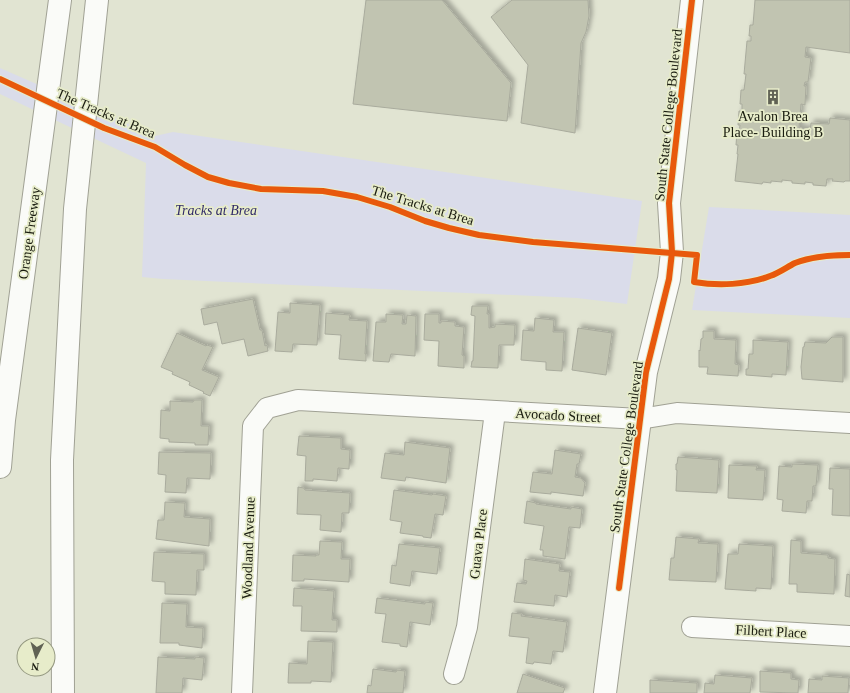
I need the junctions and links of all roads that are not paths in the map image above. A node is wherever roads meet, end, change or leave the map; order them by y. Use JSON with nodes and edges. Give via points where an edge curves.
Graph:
{"nodes":[{"id":1,"x":60,"y":0,"type":"edge"},
{"id":2,"x":97,"y":0,"type":"edge"},
{"id":3,"x":692,"y":0,"type":"edge"},
{"id":4,"x":267,"y":408,"type":"joint"},
{"id":5,"x":495,"y":412,"type":"junction"},
{"id":6,"x":640,"y":419,"type":"junction"},
{"id":7,"x":850,"y":424,"type":"edge"},
{"id":8,"x":0,"y":467,"type":"edge"},
{"id":9,"x":692,"y":627,"type":"dead end"},
{"id":10,"x":850,"y":636,"type":"edge"},
{"id":11,"x":454,"y":674,"type":"dead end"},
{"id":12,"x":63,"y":693,"type":"edge"},
{"id":13,"x":242,"y":693,"type":"edge"},
{"id":14,"x":605,"y":693,"type":"edge"}],
"edges":[{"from":1,"to":8,"type":"main road","name":"Orange Freeway","via":[[4,420]]},
{"from":2,"to":12,"type":"main road","via":[[75,209],[62,460]]},
{"from":3,"to":6,"type":"main road","name":"South State College Boulevard","via":[[670,203],[672,252],[669,279],[646,372]]},
{"from":4,"to":5,"type":"street","name":"Avocado Street","via":[[298,400]]},
{"from":4,"to":13,"type":"street","name":"Woodland Avenue","via":[[253,426]]},
{"from":5,"to":6,"type":"street","name":"Avocado Street"},
{"from":5,"to":11,"type":"street","name":"Guava Place","via":[[467,627]]},
{"from":6,"to":7,"type":"street","name":"Avocado Street","via":[[677,413]]},
{"from":6,"to":14,"type":"main road","name":"South State College Boulevard"},
{"from":9,"to":10,"type":"street","name":"Filbert Place"}]}
